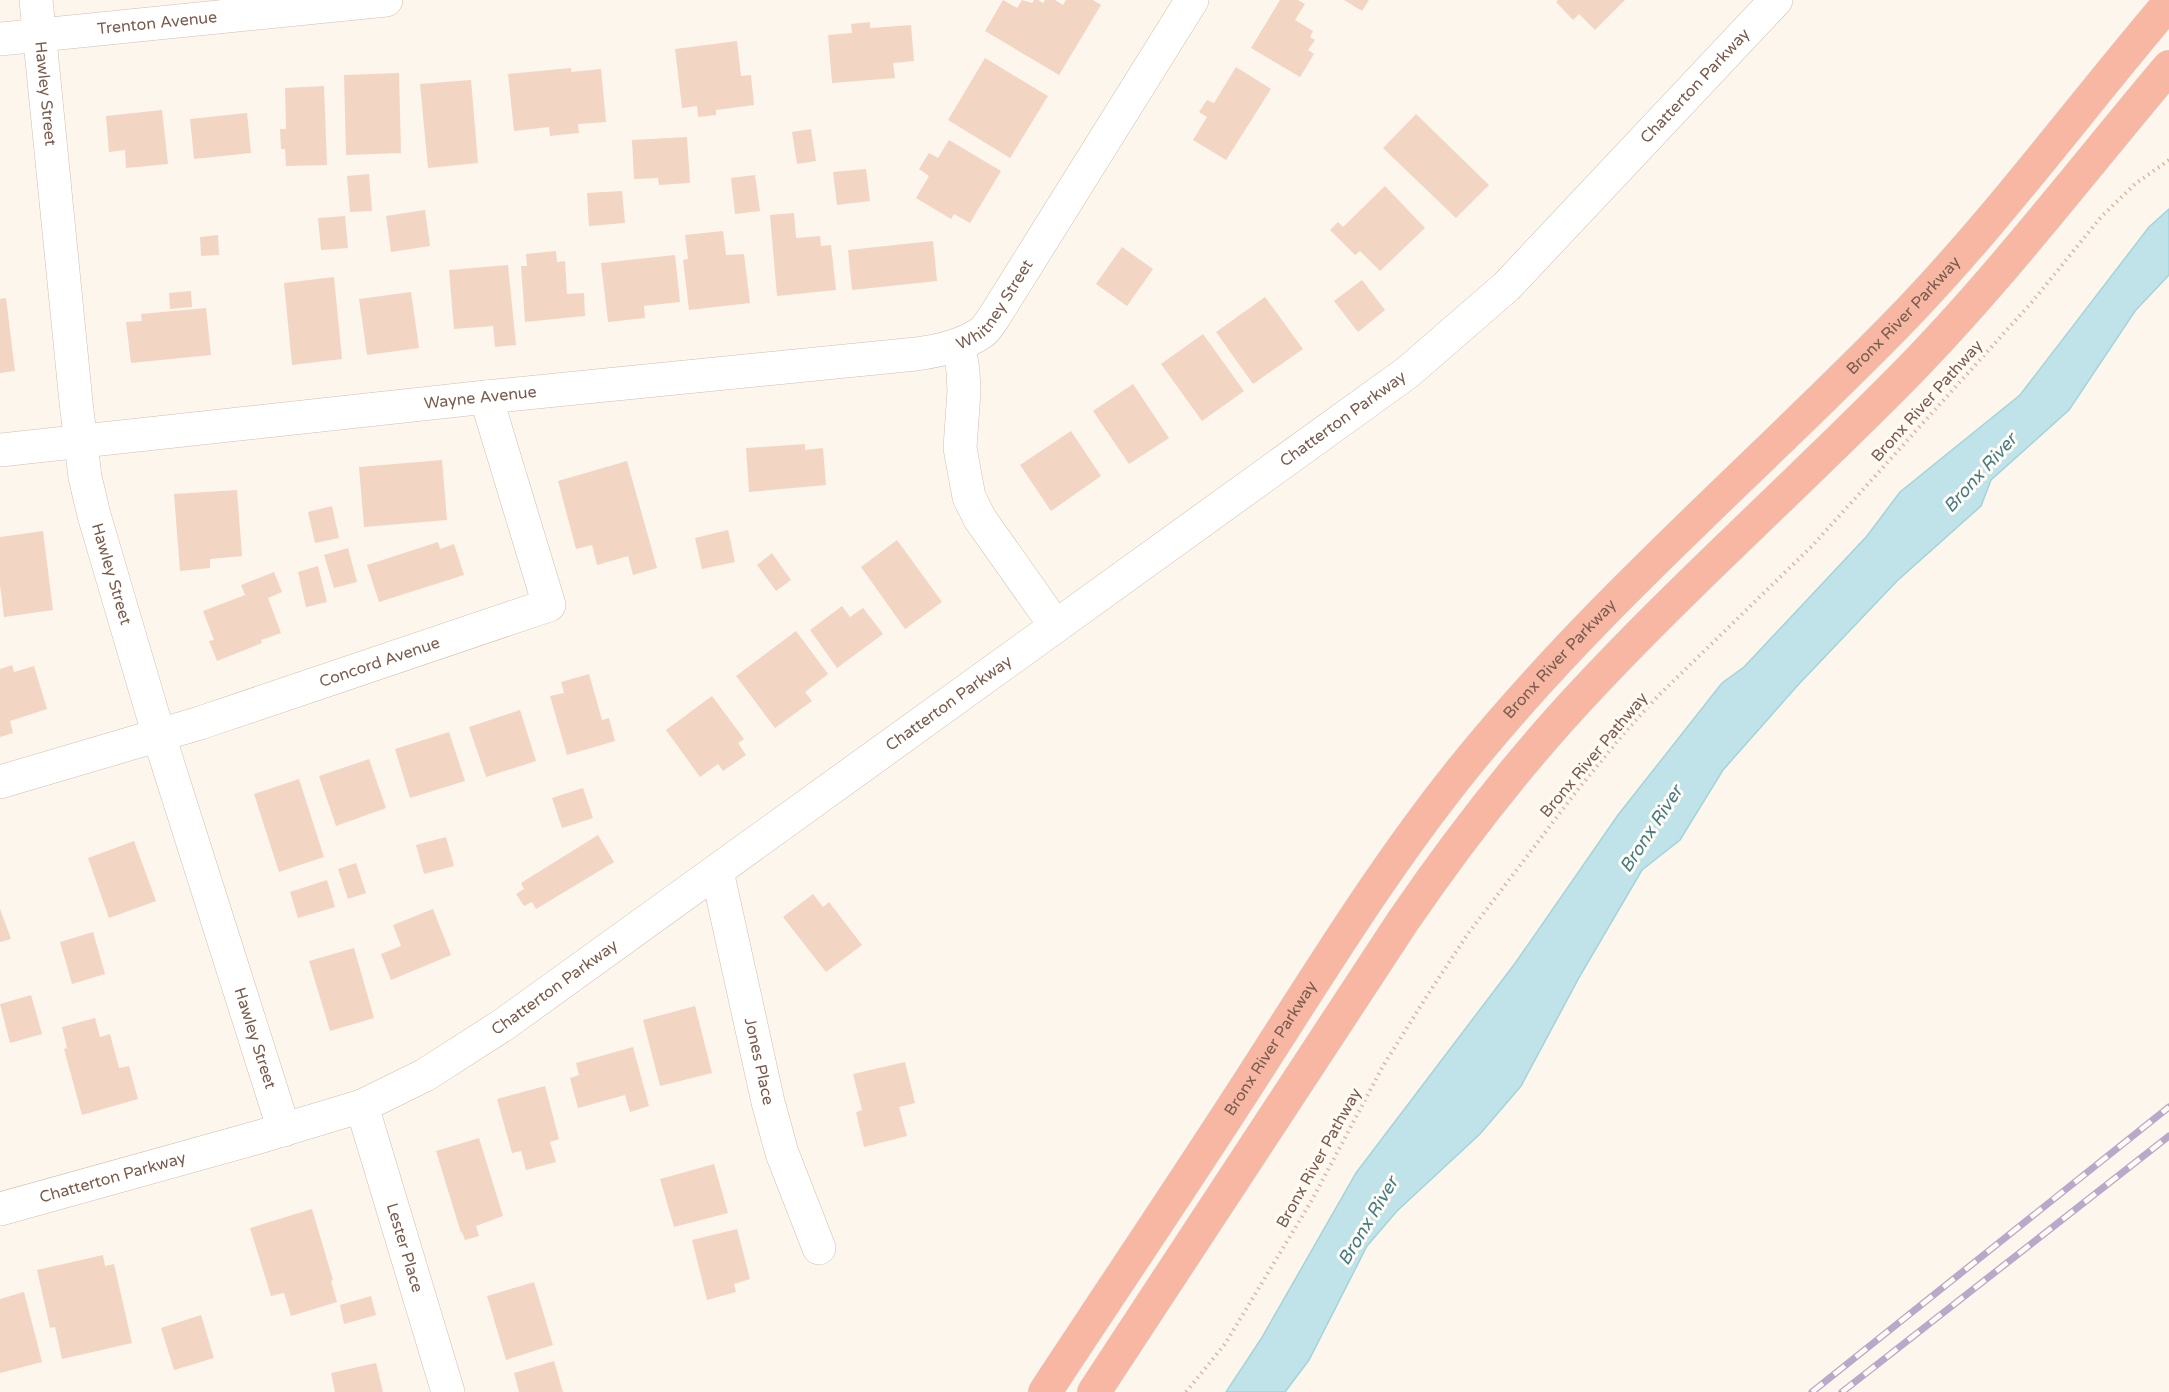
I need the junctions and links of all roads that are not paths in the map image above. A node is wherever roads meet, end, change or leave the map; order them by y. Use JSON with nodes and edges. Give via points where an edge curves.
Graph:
{"nodes":[{"id":1,"x":36,"y":0,"type":"edge"},
{"id":2,"x":386,"y":0,"type":"edge"},
{"id":3,"x":1192,"y":0,"type":"edge"},
{"id":4,"x":1776,"y":0,"type":"edge"},
{"id":5,"x":2169,"y":3,"type":"edge"},
{"id":6,"x":40,"y":34,"type":"junction"},
{"id":7,"x":0,"y":39,"type":"edge"},
{"id":8,"x":2169,"y":67,"type":"edge"},
{"id":9,"x":959,"y":345,"type":"junction"},
{"id":10,"x":486,"y":397,"type":"junction"},
{"id":11,"x":81,"y":441,"type":"junction"},
{"id":12,"x":0,"y":450,"type":"edge"},
{"id":13,"x":1055,"y":626,"type":"junction"},
{"id":14,"x":159,"y":736,"type":"junction"},
{"id":15,"x":0,"y":782,"type":"edge"},
{"id":16,"x":717,"y":871,"type":"junction"},
{"id":17,"x":362,"y":1106,"type":"junction"},
{"id":18,"x":284,"y":1130,"type":"junction"},
{"id":19,"x":0,"y":1209,"type":"edge"},
{"id":20,"x":819,"y":1248,"type":"dead end"},
{"id":21,"x":448,"y":1392,"type":"edge"},
{"id":22,"x":1045,"y":1392,"type":"edge"},
{"id":23,"x":1094,"y":1392,"type":"edge"}],
"edges":[{"from":1,"to":6,"type":"street","name":"Hawley Street"},
{"from":2,"to":6,"type":"street","name":"Trenton Avenue"},
{"from":3,"to":9,"type":"street","name":"Whitney Street","via":[[996,315],[982,332]]},
{"from":4,"to":13,"type":"street","name":"Chatterton Parkway","via":[[1507,286],[1458,330],[1408,372]]},
{"from":5,"to":22,"type":"highway","name":"Bronx River Parkway","via":[[1915,306],[1611,604],[1462,770],[1358,912]]},
{"from":6,"to":7,"type":"street","name":"Trenton Avenue"},
{"from":6,"to":11,"type":"street","name":"Hawley Street"},
{"from":8,"to":23,"type":"highway","via":[[1955,322],[1640,635],[1504,785],[1403,921]]},
{"from":9,"to":10,"type":"street","name":"Wayne Avenue","via":[[937,352]]},
{"from":9,"to":13,"type":"street","name":"Whitney Street","via":[[964,391],[960,448],[969,497],[980,519]]},
{"from":10,"to":11,"type":"street","name":"Wayne Avenue"},
{"from":10,"to":14,"type":"street","name":"Concord Avenue","via":[[549,605]]},
{"from":11,"to":12,"type":"street","name":"Wayne Avenue"},
{"from":11,"to":14,"type":"street","name":"Hawley Street","via":[[94,515]]},
{"from":13,"to":16,"type":"street","name":"Chatterton Parkway"},
{"from":14,"to":15,"type":"street","name":"Concord Avenue"},
{"from":14,"to":18,"type":"street","name":"Hawley Street"},
{"from":16,"to":17,"type":"street","name":"Chatterton Parkway","via":[[503,1025],[425,1075]]},
{"from":16,"to":20,"type":"street","name":"Jones Place","via":[[768,1102],[782,1153]]},
{"from":17,"to":18,"type":"street","name":"Chatterton Parkway"},
{"from":17,"to":21,"type":"street","name":"Lester Place"},
{"from":18,"to":19,"type":"street","name":"Chatterton Parkway"}]}
